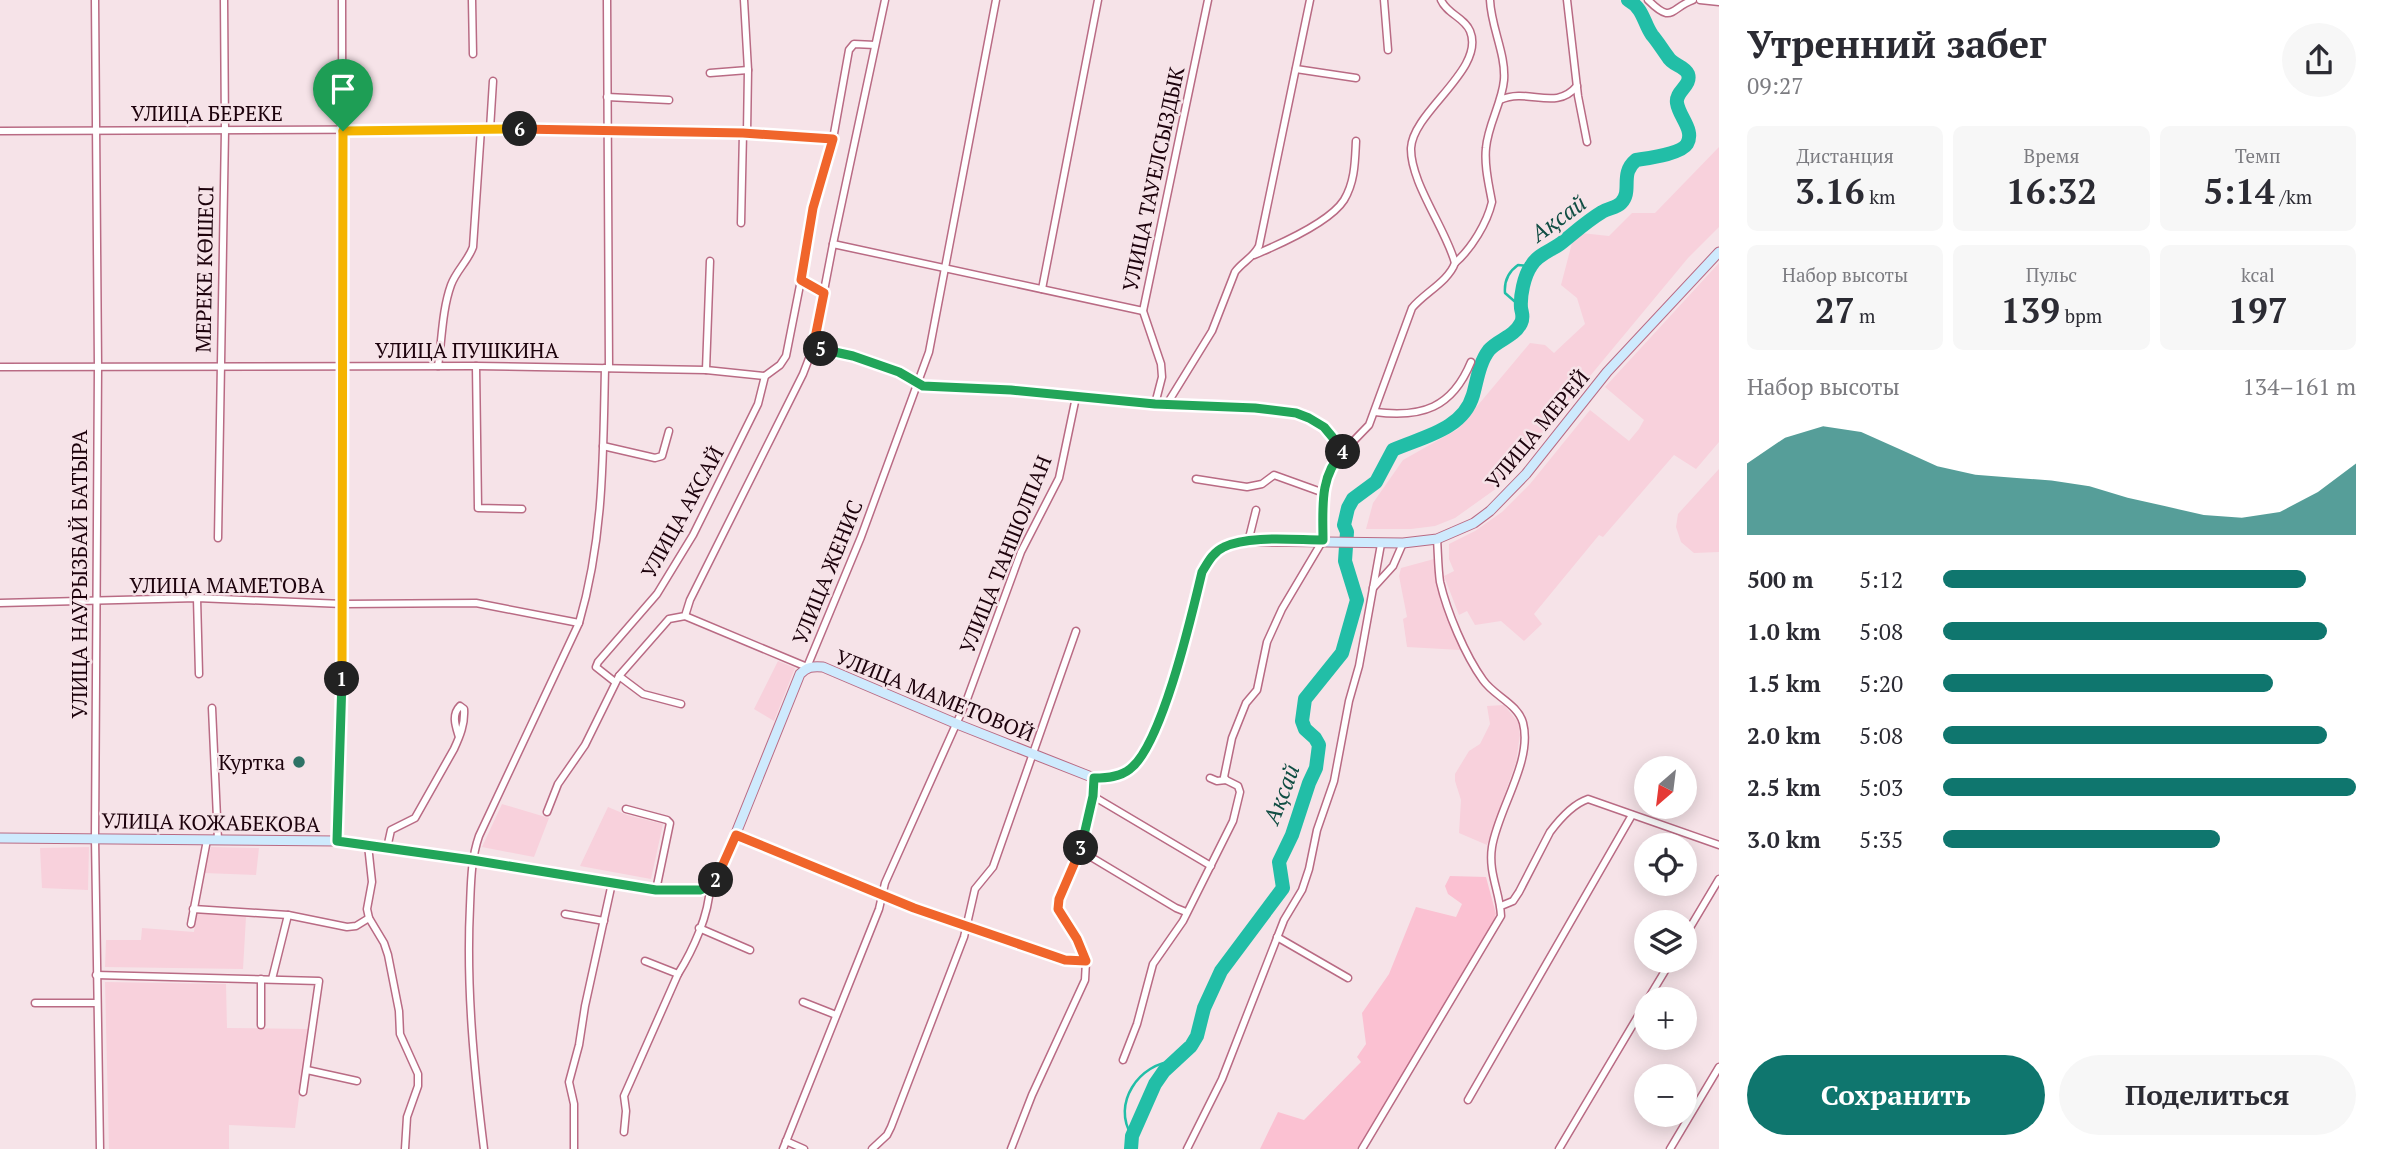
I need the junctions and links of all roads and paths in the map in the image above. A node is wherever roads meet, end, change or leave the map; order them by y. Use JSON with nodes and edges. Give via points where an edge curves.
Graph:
{"nodes":[{"id":1,"x":95,"y":0,"type":"edge"},
{"id":2,"x":224,"y":0,"type":"edge"},
{"id":3,"x":342,"y":0,"type":"edge"},
{"id":4,"x":472,"y":0,"type":"edge"},
{"id":5,"x":607,"y":0,"type":"edge"},
{"id":6,"x":744,"y":0,"type":"edge"},
{"id":7,"x":885,"y":0,"type":"edge"},
{"id":8,"x":996,"y":0,"type":"edge"},
{"id":9,"x":1098,"y":0,"type":"edge"},
{"id":10,"x":1208,"y":0,"type":"edge"},
{"id":11,"x":1310,"y":0,"type":"edge"},
{"id":12,"x":1384,"y":0,"type":"edge"},
{"id":13,"x":1441,"y":0,"type":"edge"},
{"id":14,"x":1490,"y":0,"type":"edge"},
{"id":15,"x":1567,"y":0,"type":"edge"},
{"id":16,"x":1648,"y":0,"type":"edge"},
{"id":17,"x":1693,"y":0,"type":"edge"},
{"id":18,"x":1700,"y":0,"type":"edge"},
{"id":19,"x":1719,"y":2,"type":"edge"},
{"id":20,"x":875,"y":45,"type":"junction"},
{"id":21,"x":1388,"y":50,"type":"dead end"},
{"id":22,"x":473,"y":54,"type":"dead end"},
{"id":23,"x":1296,"y":69,"type":"junction"},
{"id":24,"x":748,"y":70,"type":"junction"},
{"id":25,"x":709,"y":74,"type":"dead end"},
{"id":26,"x":1356,"y":78,"type":"dead end"},
{"id":27,"x":493,"y":81,"type":"dead end"},
{"id":28,"x":1577,"y":86,"type":"junction"},
{"id":29,"x":607,"y":97,"type":"junction"},
{"id":30,"x":669,"y":100,"type":"dead end"},
{"id":31,"x":1500,"y":100,"type":"junction"},
{"id":32,"x":490,"y":128,"type":"junction"},
{"id":33,"x":481,"y":129,"type":"junction"},
{"id":34,"x":225,"y":130,"type":"junction"},
{"id":35,"x":608,"y":130,"type":"junction"},
{"id":36,"x":0,"y":131,"type":"edge"},
{"id":37,"x":96,"y":131,"type":"junction"},
{"id":38,"x":343,"y":131,"type":"junction"},
{"id":39,"x":745,"y":133,"type":"junction"},
{"id":40,"x":833,"y":139,"type":"junction"},
{"id":41,"x":1356,"y":141,"type":"dead end"},
{"id":42,"x":1587,"y":142,"type":"dead end"},
{"id":43,"x":741,"y":223,"type":"dead end"},
{"id":44,"x":833,"y":244,"type":"junction"},
{"id":45,"x":1719,"y":252,"type":"edge"},
{"id":46,"x":1254,"y":255,"type":"junction"},
{"id":47,"x":710,"y":261,"type":"dead end"},
{"id":48,"x":1455,"y":263,"type":"junction"},
{"id":49,"x":945,"y":268,"type":"junction"},
{"id":50,"x":801,"y":280,"type":"junction"},
{"id":51,"x":1042,"y":289,"type":"junction"},
{"id":52,"x":824,"y":293,"type":"junction"},
{"id":53,"x":1143,"y":310,"type":"junction"},
{"id":54,"x":813,"y":348,"type":"junction"},
{"id":55,"x":1471,"y":362,"type":"dead end"},
{"id":56,"x":438,"y":366,"type":"junction"},
{"id":57,"x":476,"y":366,"type":"junction"},
{"id":58,"x":0,"y":367,"type":"edge"},
{"id":59,"x":98,"y":367,"type":"junction"},
{"id":60,"x":220,"y":367,"type":"junction"},
{"id":61,"x":344,"y":367,"type":"junction"},
{"id":62,"x":607,"y":368,"type":"junction"},
{"id":63,"x":706,"y":370,"type":"junction"},
{"id":64,"x":765,"y":376,"type":"junction"},
{"id":65,"x":916,"y":383,"type":"junction"},
{"id":66,"x":1076,"y":397,"type":"junction"},
{"id":67,"x":1155,"y":404,"type":"junction"},
{"id":68,"x":1167,"y":404,"type":"junction"},
{"id":69,"x":1375,"y":412,"type":"junction"},
{"id":70,"x":669,"y":431,"type":"dead end"},
{"id":71,"x":603,"y":446,"type":"junction"},
{"id":72,"x":1344,"y":451,"type":"junction"},
{"id":73,"x":1196,"y":479,"type":"dead end"},
{"id":74,"x":1324,"y":493,"type":"junction"},
{"id":75,"x":522,"y":509,"type":"dead end"},
{"id":76,"x":1256,"y":510,"type":"dead end"},
{"id":77,"x":218,"y":538,"type":"dead end"},
{"id":78,"x":1437,"y":539,"type":"junction"},
{"id":79,"x":1323,"y":540,"type":"junction"},
{"id":80,"x":1248,"y":542,"type":"junction"},
{"id":81,"x":1403,"y":543,"type":"junction"},
{"id":82,"x":1381,"y":544,"type":"junction"},
{"id":83,"x":1373,"y":588,"type":"junction"},
{"id":84,"x":197,"y":598,"type":"junction"},
{"id":85,"x":96,"y":602,"type":"junction"},
{"id":86,"x":0,"y":603,"type":"edge"},
{"id":87,"x":343,"y":604,"type":"junction"},
{"id":88,"x":685,"y":616,"type":"junction"},
{"id":89,"x":579,"y":623,"type":"junction"},
{"id":90,"x":1076,"y":631,"type":"dead end"},
{"id":91,"x":807,"y":667,"type":"junction"},
{"id":92,"x":199,"y":674,"type":"dead end"},
{"id":93,"x":617,"y":679,"type":"junction"},
{"id":94,"x":681,"y":704,"type":"dead end"},
{"id":95,"x":212,"y":708,"type":"dead end"},
{"id":96,"x":957,"y":724,"type":"junction"},
{"id":97,"x":459,"y":737,"type":"dead end"},
{"id":98,"x":1034,"y":754,"type":"junction"},
{"id":99,"x":1094,"y":778,"type":"junction"},
{"id":100,"x":1210,"y":778,"type":"dead end"},
{"id":101,"x":1226,"y":780,"type":"junction"},
{"id":102,"x":1093,"y":796,"type":"junction"},
{"id":103,"x":626,"y":809,"type":"dead end"},
{"id":104,"x":547,"y":812,"type":"dead end"},
{"id":105,"x":1633,"y":815,"type":"junction"},
{"id":106,"x":736,"y":835,"type":"junction"},
{"id":107,"x":0,"y":838,"type":"edge"},
{"id":108,"x":95,"y":838,"type":"junction"},
{"id":109,"x":207,"y":840,"type":"junction"},
{"id":110,"x":218,"y":840,"type":"junction"},
{"id":111,"x":337,"y":841,"type":"junction"},
{"id":112,"x":368,"y":845,"type":"junction"},
{"id":113,"x":1719,"y":845,"type":"edge"},
{"id":114,"x":387,"y":848,"type":"junction"},
{"id":115,"x":1081,"y":851,"type":"junction"},
{"id":116,"x":472,"y":860,"type":"junction"},
{"id":117,"x":1211,"y":866,"type":"junction"},
{"id":118,"x":1719,"y":879,"type":"edge"},
{"id":119,"x":612,"y":883,"type":"junction"},
{"id":120,"x":710,"y":886,"type":"junction"},
{"id":121,"x":656,"y":890,"type":"junction"},
{"id":122,"x":883,"y":895,"type":"junction"},
{"id":123,"x":1501,"y":906,"type":"junction"},
{"id":124,"x":193,"y":909,"type":"junction"},
{"id":125,"x":1186,"y":912,"type":"junction"},
{"id":126,"x":565,"y":914,"type":"dead end"},
{"id":127,"x":288,"y":915,"type":"junction"},
{"id":128,"x":1697,"y":916,"type":"edge"},
{"id":129,"x":369,"y":918,"type":"junction"},
{"id":130,"x":604,"y":921,"type":"junction"},
{"id":131,"x":191,"y":924,"type":"dead end"},
{"id":132,"x":967,"y":925,"type":"junction"},
{"id":133,"x":699,"y":928,"type":"junction"},
{"id":134,"x":1277,"y":937,"type":"junction"},
{"id":135,"x":750,"y":950,"type":"dead end"},
{"id":136,"x":645,"y":961,"type":"dead end"},
{"id":137,"x":1086,"y":961,"type":"junction"},
{"id":138,"x":678,"y":974,"type":"junction"},
{"id":139,"x":96,"y":975,"type":"junction"},
{"id":140,"x":1348,"y":978,"type":"dead end"},
{"id":141,"x":261,"y":979,"type":"junction"},
{"id":142,"x":272,"y":979,"type":"junction"},
{"id":143,"x":803,"y":1002,"type":"dead end"},
{"id":144,"x":35,"y":1003,"type":"dead end"},
{"id":145,"x":97,"y":1003,"type":"junction"},
{"id":146,"x":836,"y":1015,"type":"junction"},
{"id":147,"x":1634,"y":1022,"type":"edge"},
{"id":148,"x":261,"y":1024,"type":"dead end"},
{"id":149,"x":1124,"y":1060,"type":"dead end"},
{"id":150,"x":1719,"y":1067,"type":"edge"},
{"id":151,"x":307,"y":1070,"type":"junction"},
{"id":152,"x":357,"y":1081,"type":"dead end"},
{"id":153,"x":303,"y":1092,"type":"dead end"},
{"id":154,"x":1468,"y":1100,"type":"dead end"},
{"id":155,"x":624,"y":1132,"type":"dead end"},
{"id":156,"x":786,"y":1141,"type":"junction"},
{"id":157,"x":100,"y":1149,"type":"edge"},
{"id":158,"x":405,"y":1149,"type":"edge"},
{"id":159,"x":484,"y":1149,"type":"edge"},
{"id":160,"x":574,"y":1149,"type":"edge"},
{"id":161,"x":783,"y":1149,"type":"edge"},
{"id":162,"x":804,"y":1149,"type":"edge"},
{"id":163,"x":872,"y":1149,"type":"edge"},
{"id":164,"x":1011,"y":1149,"type":"edge"},
{"id":165,"x":1187,"y":1149,"type":"edge"},
{"id":166,"x":1362,"y":1149,"type":"edge"},
{"id":167,"x":1559,"y":1149,"type":"edge"},
{"id":168,"x":1670,"y":1149,"type":"edge"}],
"edges":[{"from":1,"to":37,"type":"street","name":"УЛИЦА НАУРЫЗБАЙ БАТЫРА"},
{"from":2,"to":34,"type":"street","name":"МЕРЕКЕ КӨШЕСІ"},
{"from":3,"to":38,"type":"street"},
{"from":4,"to":22,"type":"street"},
{"from":5,"to":29,"type":"street"},
{"from":6,"to":24,"type":"street"},
{"from":7,"to":20,"type":"street","name":"УЛИЦА АКСАЙ"},
{"from":8,"to":49,"type":"street","name":"УЛИЦА ЖЕНИС"},
{"from":9,"to":51,"type":"street"},
{"from":10,"to":53,"type":"street","name":"УЛИЦА ТАУЕЛСЫЗДЫК"},
{"from":11,"to":23,"type":"street"},
{"from":12,"to":21,"type":"street"},
{"from":13,"to":48,"type":"street","via":[[1466,25],[1472,39],[1468,60],[1417,129],[1411,151]]},
{"from":14,"to":31,"type":"street","via":[[1504,64]]},
{"from":15,"to":28,"type":"street"},
{"from":16,"to":17,"type":"street","via":[[1659,11],[1672,13]]},
{"from":18,"to":19,"type":"street"},
{"from":20,"to":40,"type":"street","name":"УЛИЦА АКСАЙ","via":[[854,44],[849,50]]},
{"from":20,"to":44,"type":"street","name":"УЛИЦА АКСАЙ"},
{"from":23,"to":26,"type":"street"},
{"from":23,"to":46,"type":"street"},
{"from":24,"to":25,"type":"street"},
{"from":24,"to":39,"type":"street"},
{"from":27,"to":32,"type":"street"},
{"from":28,"to":31,"type":"street","via":[[1569,95],[1554,99],[1520,94]]},
{"from":28,"to":42,"type":"street"},
{"from":29,"to":30,"type":"street"},
{"from":29,"to":35,"type":"street"},
{"from":31,"to":48,"type":"street","via":[[1486,148],[1490,211],[1467,253]]},
{"from":32,"to":33,"type":"street","name":"УЛИЦА БЕРЕКЕ"},
{"from":32,"to":35,"type":"street","name":"УЛИЦА БЕРЕКЕ"},
{"from":33,"to":38,"type":"street","name":"УЛИЦА БЕРЕКЕ"},
{"from":33,"to":56,"type":"street","via":[[473,247],[448,293]]},
{"from":34,"to":37,"type":"street","name":"УЛИЦА БЕРЕКЕ"},
{"from":34,"to":38,"type":"street","name":"УЛИЦА БЕРЕКЕ"},
{"from":34,"to":60,"type":"street","name":"МЕРЕКЕ КӨШЕСІ"},
{"from":35,"to":39,"type":"street","name":"УЛИЦА БЕРЕКЕ"},
{"from":35,"to":62,"type":"street"},
{"from":36,"to":37,"type":"street","name":"УЛИЦА БЕРЕКЕ"},
{"from":37,"to":59,"type":"street","name":"УЛИЦА НАУРЫЗБАЙ БАТЫРА"},
{"from":38,"to":61,"type":"street"},
{"from":39,"to":40,"type":"street","name":"УЛИЦА БЕРЕКЕ"},
{"from":39,"to":43,"type":"street"},
{"from":40,"to":50,"type":"street","name":"УЛИЦА АКСАЙ","via":[[813,208]]},
{"from":41,"to":46,"type":"street","via":[[1353,178],[1339,207],[1281,244]]},
{"from":44,"to":49,"type":"street"},
{"from":44,"to":52,"type":"street","name":"УЛИЦА АКСАЙ"},
{"from":45,"to":78,"type":"main road","name":"УЛИЦА МЕРЕЙ","via":[[1607,372],[1506,495],[1474,523]]},
{"from":46,"to":68,"type":"street","via":[[1235,272],[1212,331]]},
{"from":47,"to":63,"type":"street"},
{"from":48,"to":69,"type":"street","via":[[1412,308]]},
{"from":49,"to":51,"type":"street"},
{"from":49,"to":65,"type":"street","name":"УЛИЦА ЖЕНИС","via":[[929,352]]},
{"from":50,"to":52,"type":"street"},
{"from":50,"to":64,"type":"street","name":"УЛИЦА АКСАЙ","via":[[786,356]]},
{"from":51,"to":53,"type":"street"},
{"from":52,"to":54,"type":"street","name":"УЛИЦА АКСАЙ"},
{"from":53,"to":67,"type":"street","name":"УЛИЦА ТАУЕЛСЫЗДЫК","via":[[1161,364]]},
{"from":54,"to":65,"type":"street","via":[[853,356]]},
{"from":54,"to":88,"type":"street","name":"УЛИЦА АКСАЙ"},
{"from":55,"to":69,"type":"street","via":[[1456,389],[1435,407],[1398,415]]},
{"from":56,"to":57,"type":"street","name":"УЛИЦА ПУШКИНА"},
{"from":56,"to":61,"type":"street","name":"УЛИЦА ПУШКИНА"},
{"from":57,"to":62,"type":"street","name":"УЛИЦА ПУШКИНА"},
{"from":57,"to":75,"type":"street","via":[[478,508]]},
{"from":58,"to":59,"type":"street","name":"УЛИЦА ПУШКИНА"},
{"from":59,"to":60,"type":"street","name":"УЛИЦА ПУШКИНА"},
{"from":59,"to":85,"type":"street","name":"УЛИЦА НАУРЫЗБАЙ БАТЫРА"},
{"from":60,"to":61,"type":"street","name":"УЛИЦА ПУШКИНА"},
{"from":60,"to":77,"type":"street","name":"МЕРЕКЕ КӨШЕСІ"},
{"from":61,"to":87,"type":"street"},
{"from":62,"to":63,"type":"street","name":"УЛИЦА ПУШКИНА"},
{"from":62,"to":71,"type":"street"},
{"from":63,"to":64,"type":"street","name":"УЛИЦА ПУШКИНА"},
{"from":64,"to":93,"type":"street","name":"УЛИЦА АКСАЙ","via":[[758,404],[693,535],[657,594],[598,662],[596,667]]},
{"from":65,"to":66,"type":"street"},
{"from":65,"to":91,"type":"street","name":"УЛИЦА ЖЕНИС","via":[[861,537]]},
{"from":66,"to":67,"type":"street"},
{"from":66,"to":96,"type":"street","name":"УЛИЦА ТАНШОЛПАН","via":[[1059,478],[1021,552]]},
{"from":67,"to":68,"type":"street"},
{"from":68,"to":72,"type":"street","via":[[1296,413],[1324,427]]},
{"from":69,"to":72,"type":"street","via":[[1362,434]]},
{"from":70,"to":71,"type":"street","via":[[662,456],[655,458]]},
{"from":71,"to":89,"type":"street","via":[[600,523]]},
{"from":72,"to":74,"type":"street","via":[[1329,469]]},
{"from":73,"to":74,"type":"street","via":[[1247,487],[1274,475]]},
{"from":74,"to":79,"type":"street"},
{"from":76,"to":80,"type":"street"},
{"from":78,"to":81,"type":"main road","name":"УЛИЦА МЕРЕЙ"},
{"from":78,"to":123,"type":"street","via":[[1445,598],[1468,654],[1484,682],[1523,721],[1521,763],[1492,847],[1491,868]]},
{"from":79,"to":80,"type":"main road","name":"УЛИЦА МЕРЕЙ"},
{"from":79,"to":82,"type":"main road","name":"УЛИЦА МЕРЕЙ"},
{"from":79,"to":101,"type":"street","via":[[1268,642],[1257,690],[1231,738]]},
{"from":80,"to":99,"type":"main road","name":"УЛИЦА МЕРЕЙ","via":[[1225,546],[1202,572],[1177,668],[1139,761],[1117,776]]},
{"from":81,"to":82,"type":"main road","name":"УЛИЦА МЕРЕЙ"},
{"from":81,"to":83,"type":"street","via":[[1393,566]]},
{"from":82,"to":83,"type":"street"},
{"from":83,"to":134,"type":"street","via":[[1334,781],[1309,869]]},
{"from":84,"to":85,"type":"street","name":"УЛИЦА МАМЕТОВА"},
{"from":84,"to":87,"type":"street","name":"УЛИЦА МАМЕТОВА"},
{"from":84,"to":92,"type":"street"},
{"from":85,"to":86,"type":"street","name":"УЛИЦА МАМЕТОВА"},
{"from":85,"to":108,"type":"street","name":"УЛИЦА НАУРЫЗБАЙ БАТЫРА"},
{"from":87,"to":89,"type":"street","name":"УЛИЦА МАМЕТОВА","via":[[476,603]]},
{"from":87,"to":111,"type":"street"},
{"from":88,"to":91,"type":"street","name":"УЛИЦА МАМЕТОВОЙ"},
{"from":88,"to":93,"type":"street","via":[[669,620]]},
{"from":89,"to":116,"type":"street"},
{"from":90,"to":98,"type":"street"},
{"from":91,"to":96,"type":"main road","name":"УЛИЦА МАМЕТОВОЙ","via":[[822,667]]},
{"from":91,"to":106,"type":"main road","name":"УЛИЦА ЖЕНИС","via":[[792,690]]},
{"from":93,"to":94,"type":"street","via":[[643,694]]},
{"from":93,"to":104,"type":"street"},
{"from":95,"to":110,"type":"street"},
{"from":96,"to":98,"type":"main road","name":"УЛИЦА МАМЕТОВОЙ"},
{"from":96,"to":122,"type":"street","name":"УЛИЦА ТАНШОЛПАН"},
{"from":97,"to":114,"type":"street","via":[[415,818],[391,830]]},
{"from":98,"to":99,"type":"main road","name":"УЛИЦА МАМЕТОВОЙ"},
{"from":98,"to":132,"type":"street","via":[[993,867],[975,889]]},
{"from":99,"to":102,"type":"street"},
{"from":100,"to":101,"type":"street"},
{"from":101,"to":117,"type":"street","via":[[1238,786],[1240,801]]},
{"from":102,"to":115,"type":"street"},
{"from":102,"to":117,"type":"street"},
{"from":103,"to":121,"type":"street","via":[[670,823]]},
{"from":105,"to":113,"type":"street"},
{"from":105,"to":123,"type":"street","via":[[1588,799],[1581,802],[1550,832],[1513,901]]},
{"from":105,"to":154,"type":"street"},
{"from":106,"to":120,"type":"main road","name":"УЛИЦА ЖЕНИС"},
{"from":106,"to":122,"type":"street"},
{"from":107,"to":108,"type":"main road","name":"УЛИЦА КОЖАБЕКОВА"},
{"from":108,"to":109,"type":"main road","name":"УЛИЦА КОЖАБЕКОВА"},
{"from":108,"to":139,"type":"street","name":"УЛИЦА НАУРЫЗБАЙ БАТЫРА"},
{"from":109,"to":110,"type":"main road","name":"УЛИЦА КОЖАБЕКОВА"},
{"from":109,"to":124,"type":"street"},
{"from":110,"to":111,"type":"main road","name":"УЛИЦА КОЖАБЕКОВА"},
{"from":111,"to":112,"type":"main road","name":"УЛИЦА КОЖАБЕКОВА"},
{"from":112,"to":114,"type":"main road","name":"УЛИЦА КОЖАБЕКОВА"},
{"from":112,"to":129,"type":"street"},
{"from":114,"to":116,"type":"main road","name":"УЛИЦА КОЖАБЕКОВА"},
{"from":115,"to":125,"type":"street"},
{"from":115,"to":137,"type":"street","via":[[1058,909]]},
{"from":116,"to":119,"type":"main road","name":"УЛИЦА КОЖАБЕКОВА"},
{"from":116,"to":159,"type":"street","via":[[471,1013]]},
{"from":117,"to":125,"type":"street"},
{"from":118,"to":128,"type":"street"},
{"from":119,"to":121,"type":"main road","name":"УЛИЦА КОЖАБЕКОВА"},
{"from":119,"to":130,"type":"street"},
{"from":120,"to":121,"type":"main road","name":"УЛИЦА КОЖАБЕКОВА"},
{"from":120,"to":133,"type":"street","name":"УЛИЦА ЖЕНИС"},
{"from":122,"to":132,"type":"street"},
{"from":122,"to":146,"type":"street","name":"УЛИЦА ТАНШОЛПАН"},
{"from":123,"to":166,"type":"street","via":[[1495,929]]},
{"from":124,"to":127,"type":"street"},
{"from":124,"to":131,"type":"street"},
{"from":125,"to":149,"type":"street","via":[[1153,964]]},
{"from":126,"to":130,"type":"street"},
{"from":127,"to":129,"type":"street","via":[[347,927]]},
{"from":127,"to":142,"type":"street"},
{"from":129,"to":158,"type":"street","via":[[388,955],[400,1034],[418,1074]]},
{"from":130,"to":160,"type":"street","via":[[569,1082]]},
{"from":132,"to":137,"type":"street","via":[[1065,960]]},
{"from":132,"to":163,"type":"street","via":[[891,1127]]},
{"from":133,"to":135,"type":"street"},
{"from":133,"to":138,"type":"street","name":"УЛИЦА ЖЕНИС"},
{"from":134,"to":140,"type":"street"},
{"from":134,"to":165,"type":"street","via":[[1222,1079]]},
{"from":136,"to":138,"type":"street"},
{"from":137,"to":164,"type":"street","via":[[1085,980]]},
{"from":138,"to":155,"type":"street","name":"УЛИЦА ЖЕНИС","via":[[624,1096]]},
{"from":139,"to":141,"type":"street"},
{"from":139,"to":145,"type":"street","name":"УЛИЦА НАУРЫЗБАЙ БАТЫРА"},
{"from":141,"to":142,"type":"street"},
{"from":141,"to":148,"type":"street"},
{"from":142,"to":151,"type":"street","via":[[319,981]]},
{"from":143,"to":146,"type":"street"},
{"from":144,"to":145,"type":"street"},
{"from":145,"to":157,"type":"street","name":"УЛИЦА НАУРЫЗБАЙ БАТЫРА"},
{"from":146,"to":156,"type":"street","name":"УЛИЦА ТАНШОЛПАН"},
{"from":147,"to":167,"type":"street"},
{"from":150,"to":168,"type":"street"},
{"from":151,"to":152,"type":"street"},
{"from":151,"to":153,"type":"street"},
{"from":156,"to":161,"type":"street","name":"УЛИЦА ТАНШОЛПАН"},
{"from":156,"to":162,"type":"street"}]}
